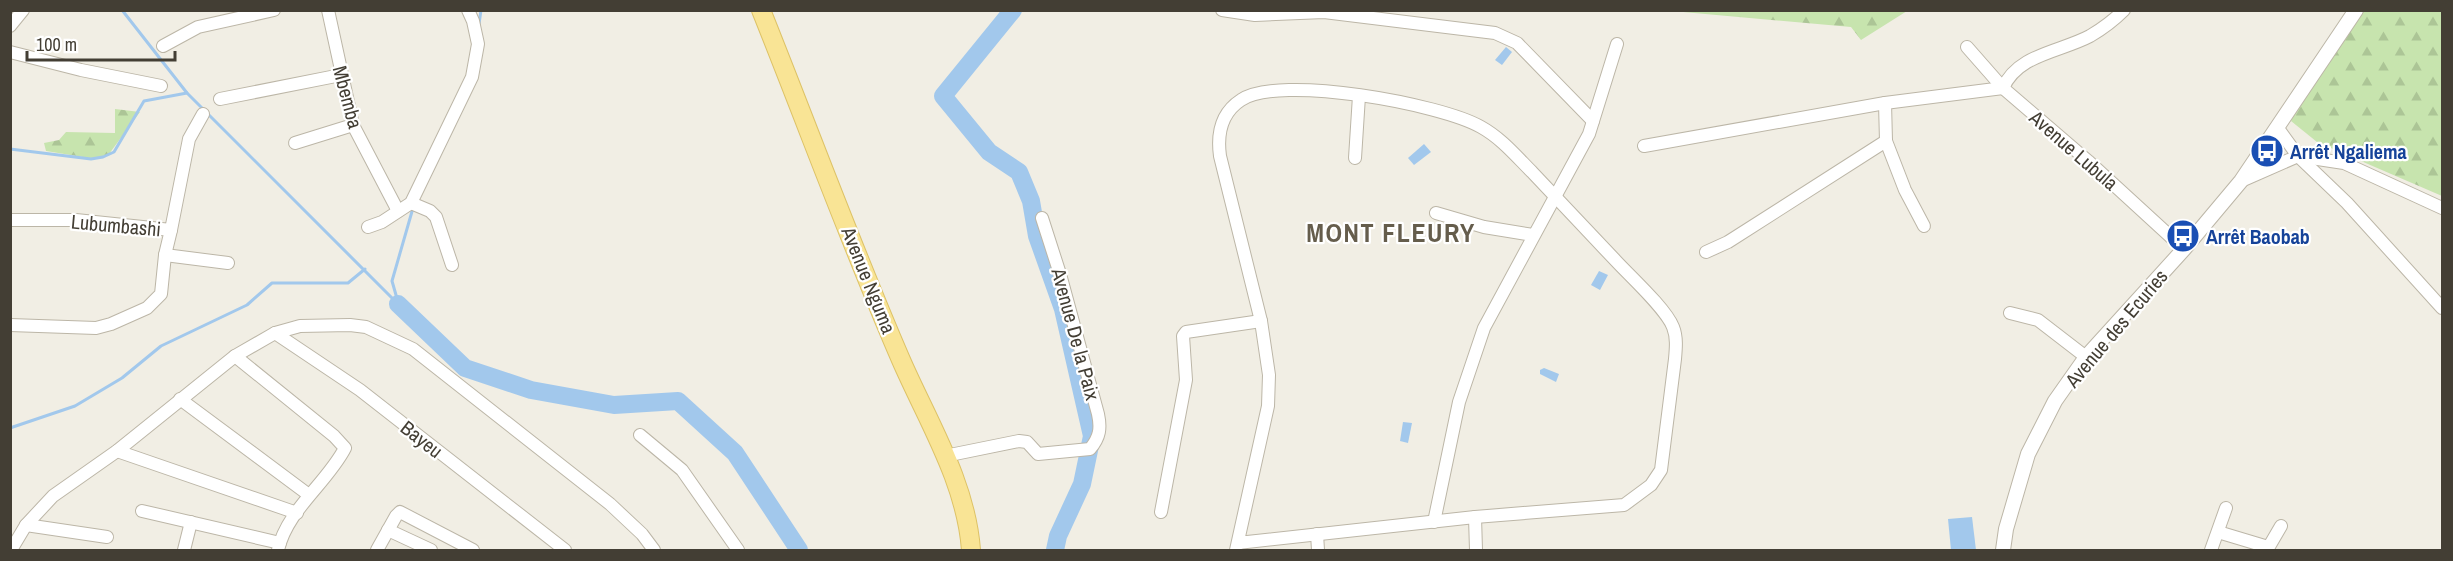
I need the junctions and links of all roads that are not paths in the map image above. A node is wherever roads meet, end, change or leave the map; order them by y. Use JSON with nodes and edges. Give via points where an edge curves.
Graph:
{"nodes":[{"id":1,"x":24,"y":10,"type":"edge"},
{"id":2,"x":274,"y":10,"type":"edge"},
{"id":3,"x":328,"y":10,"type":"edge"},
{"id":4,"x":761,"y":10,"type":"edge"},
{"id":5,"x":1222,"y":10,"type":"edge"},
{"id":6,"x":2124,"y":10,"type":"edge"},
{"id":7,"x":2356,"y":10,"type":"edge"},
{"id":8,"x":473,"y":14,"type":"edge"},
{"id":9,"x":2111,"y":15,"type":"edge"},
{"id":10,"x":10,"y":26,"type":"edge"},
{"id":11,"x":1617,"y":44,"type":"dead end"},
{"id":12,"x":163,"y":46,"type":"dead end"},
{"id":13,"x":1967,"y":47,"type":"dead end"},
{"id":14,"x":10,"y":52,"type":"edge"},
{"id":15,"x":341,"y":75,"type":"junction"},
{"id":16,"x":161,"y":86,"type":"dead end"},
{"id":17,"x":2003,"y":88,"type":"junction"},
{"id":18,"x":1359,"y":96,"type":"junction"},
{"id":19,"x":220,"y":99,"type":"dead end"},
{"id":20,"x":1885,"y":103,"type":"junction"},
{"id":21,"x":203,"y":114,"type":"dead end"},
{"id":22,"x":1593,"y":121,"type":"junction"},
{"id":23,"x":352,"y":125,"type":"junction"},
{"id":24,"x":2277,"y":127,"type":"junction"},
{"id":25,"x":1886,"y":141,"type":"junction"},
{"id":26,"x":295,"y":143,"type":"dead end"},
{"id":27,"x":1644,"y":146,"type":"dead end"},
{"id":28,"x":2298,"y":156,"type":"junction"},
{"id":29,"x":1355,"y":158,"type":"dead end"},
{"id":30,"x":2241,"y":181,"type":"junction"},
{"id":31,"x":1554,"y":195,"type":"junction"},
{"id":32,"x":416,"y":205,"type":"junction"},
{"id":33,"x":2442,"y":208,"type":"edge"},
{"id":34,"x":398,"y":211,"type":"junction"},
{"id":35,"x":1436,"y":213,"type":"dead end"},
{"id":36,"x":1042,"y":218,"type":"dead end"},
{"id":37,"x":10,"y":220,"type":"edge"},
{"id":38,"x":1924,"y":226,"type":"dead end"},
{"id":39,"x":368,"y":227,"type":"dead end"},
{"id":40,"x":171,"y":230,"type":"junction"},
{"id":41,"x":1533,"y":235,"type":"junction"},
{"id":42,"x":2184,"y":249,"type":"junction"},
{"id":43,"x":1706,"y":252,"type":"dead end"},
{"id":44,"x":165,"y":255,"type":"junction"},
{"id":45,"x":228,"y":263,"type":"dead end"},
{"id":46,"x":453,"y":265,"type":"dead end"},
{"id":47,"x":2442,"y":308,"type":"edge"},
{"id":48,"x":2010,"y":313,"type":"dead end"},
{"id":49,"x":1262,"y":321,"type":"junction"},
{"id":50,"x":10,"y":325,"type":"edge"},
{"id":51,"x":275,"y":333,"type":"junction"},
{"id":52,"x":235,"y":356,"type":"junction"},
{"id":53,"x":2086,"y":357,"type":"junction"},
{"id":54,"x":180,"y":399,"type":"junction"},
{"id":55,"x":640,"y":435,"type":"dead end"},
{"id":56,"x":117,"y":451,"type":"junction"},
{"id":57,"x":945,"y":456,"type":"junction"},
{"id":58,"x":309,"y":495,"type":"junction"},
{"id":59,"x":2226,"y":508,"type":"dead end"},
{"id":60,"x":142,"y":511,"type":"dead end"},
{"id":61,"x":1161,"y":512,"type":"dead end"},
{"id":62,"x":297,"y":513,"type":"junction"},
{"id":63,"x":1475,"y":516,"type":"junction"},
{"id":64,"x":190,"y":522,"type":"junction"},
{"id":65,"x":1434,"y":522,"type":"junction"},
{"id":66,"x":26,"y":525,"type":"junction"},
{"id":67,"x":2281,"y":526,"type":"dead end"},
{"id":68,"x":388,"y":530,"type":"junction"},
{"id":69,"x":2218,"y":532,"type":"junction"},
{"id":70,"x":1317,"y":534,"type":"junction"},
{"id":71,"x":107,"y":537,"type":"dead end"},
{"id":72,"x":13,"y":544,"type":"edge"},
{"id":73,"x":279,"y":547,"type":"edge"},
{"id":74,"x":1237,"y":547,"type":"edge"},
{"id":75,"x":465,"y":549,"type":"edge"},
{"id":76,"x":2267,"y":549,"type":"edge"},
{"id":77,"x":184,"y":550,"type":"edge"},
{"id":78,"x":377,"y":550,"type":"edge"},
{"id":79,"x":430,"y":550,"type":"edge"},
{"id":80,"x":565,"y":550,"type":"edge"},
{"id":81,"x":654,"y":550,"type":"edge"},
{"id":82,"x":738,"y":550,"type":"edge"},
{"id":83,"x":971,"y":550,"type":"edge"},
{"id":84,"x":1318,"y":550,"type":"edge"},
{"id":85,"x":1476,"y":550,"type":"edge"},
{"id":86,"x":2003,"y":550,"type":"edge"},
{"id":87,"x":2211,"y":550,"type":"edge"}],
"edges":[{"from":1,"to":10,"type":"street"},
{"from":2,"to":12,"type":"street","via":[[198,27]]},
{"from":3,"to":15,"type":"street","name":"Mbemba"},
{"from":4,"to":57,"type":"main road","name":"Avenue Nguma","via":[[901,360]]},
{"from":5,"to":22,"type":"street","via":[[1254,15],[1324,12],[1495,33],[1516,43]]},
{"from":6,"to":9,"type":"street"},
{"from":7,"to":24,"type":"street","name":"Avenue des Ecuries"},
{"from":8,"to":32,"type":"street","via":[[478,44],[472,77]]},
{"from":9,"to":17,"type":"street","via":[[2088,36],[2022,64],[2008,76]]},
{"from":11,"to":22,"type":"street"},
{"from":13,"to":17,"type":"street","name":"Avenue Lubula"},
{"from":14,"to":16,"type":"street"},
{"from":15,"to":19,"type":"street"},
{"from":15,"to":23,"type":"street","name":"Mbemba"},
{"from":17,"to":20,"type":"street"},
{"from":17,"to":42,"type":"street","name":"Avenue Lubula"},
{"from":18,"to":29,"type":"street"},
{"from":18,"to":31,"type":"street","via":[[1419,105],[1465,118],[1501,141]]},
{"from":18,"to":49,"type":"street","via":[[1329,91],[1254,94],[1241,99],[1220,126],[1220,156]]},
{"from":20,"to":25,"type":"street"},
{"from":20,"to":27,"type":"street"},
{"from":21,"to":40,"type":"street","name":"Lubumbashi","via":[[189,139]]},
{"from":22,"to":31,"type":"street"},
{"from":23,"to":26,"type":"street"},
{"from":23,"to":34,"type":"street","name":"Mbemba"},
{"from":24,"to":28,"type":"street"},
{"from":24,"to":30,"type":"street","name":"Avenue des Ecuries"},
{"from":25,"to":38,"type":"street"},
{"from":25,"to":43,"type":"street"},
{"from":28,"to":30,"type":"street"},
{"from":28,"to":33,"type":"street","via":[[2344,164]]},
{"from":28,"to":47,"type":"street","via":[[2347,203]]},
{"from":30,"to":42,"type":"street","name":"Avenue des Ecuries"},
{"from":31,"to":41,"type":"street"},
{"from":31,"to":63,"type":"street","via":[[1673,327],[1675,359],[1661,470],[1651,485],[1624,505]]},
{"from":32,"to":34,"type":"street"},
{"from":32,"to":46,"type":"street","via":[[436,217]]},
{"from":34,"to":39,"type":"street"},
{"from":35,"to":41,"type":"street","via":[[1484,227]]},
{"from":36,"to":57,"type":"street","name":"Avenue De la Paix","via":[[1101,430],[1088,449],[1038,454],[1027,442],[1019,441]]},
{"from":37,"to":40,"type":"street","name":"Lubumbashi","via":[[76,220]]},
{"from":40,"to":44,"type":"street"},
{"from":41,"to":65,"type":"street","via":[[1484,328],[1459,402]]},
{"from":42,"to":53,"type":"street","name":"Avenue des Ecuries"},
{"from":44,"to":45,"type":"street"},
{"from":44,"to":50,"type":"street","via":[[164,285],[158,299],[147,308],[96,328]]},
{"from":48,"to":53,"type":"street","via":[[2038,320]]},
{"from":49,"to":61,"type":"street","via":[[1186,332],[1183,336],[1186,380]]},
{"from":49,"to":74,"type":"street","via":[[1269,375],[1268,406]]},
{"from":51,"to":52,"type":"street"},
{"from":51,"to":80,"type":"street","name":"Bayeu","via":[[360,390]]},
{"from":51,"to":81,"type":"street","via":[[300,326],[350,325],[366,327],[413,350],[610,504]]},
{"from":52,"to":54,"type":"street"},
{"from":52,"to":58,"type":"street","via":[[344,446]]},
{"from":53,"to":86,"type":"street","name":"Avenue des Ecuries","via":[[2055,401],[2028,454]]},
{"from":54,"to":56,"type":"street"},
{"from":54,"to":58,"type":"street"},
{"from":55,"to":82,"type":"street","via":[[682,470]]},
{"from":56,"to":62,"type":"street"},
{"from":56,"to":66,"type":"street","via":[[53,496]]},
{"from":57,"to":83,"type":"main road","name":"Avenue Nguma","via":[[965,508]]},
{"from":58,"to":62,"type":"street"},
{"from":59,"to":69,"type":"street"},
{"from":60,"to":64,"type":"street"},
{"from":62,"to":73,"type":"street"},
{"from":63,"to":65,"type":"street"},
{"from":63,"to":85,"type":"street"},
{"from":64,"to":73,"type":"street"},
{"from":64,"to":77,"type":"street"},
{"from":65,"to":70,"type":"street"},
{"from":66,"to":71,"type":"street"},
{"from":66,"to":72,"type":"street"},
{"from":67,"to":76,"type":"street"},
{"from":68,"to":75,"type":"street","via":[[400,512]]},
{"from":68,"to":78,"type":"street"},
{"from":68,"to":79,"type":"street"},
{"from":69,"to":76,"type":"street"},
{"from":69,"to":87,"type":"street"},
{"from":70,"to":74,"type":"street"},
{"from":70,"to":84,"type":"street"}]}
